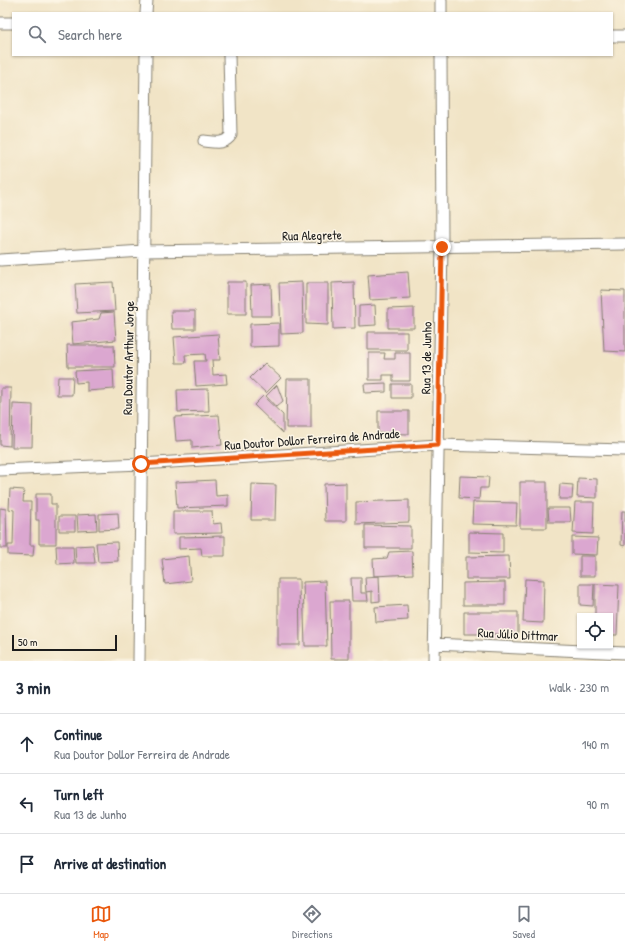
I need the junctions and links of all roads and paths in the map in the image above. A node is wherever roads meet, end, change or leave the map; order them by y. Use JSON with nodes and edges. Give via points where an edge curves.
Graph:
{"nodes":[{"id":1,"x":147,"y":0,"type":"edge"},
{"id":2,"x":441,"y":0,"type":"edge"},
{"id":3,"x":146,"y":12,"type":"edge"},
{"id":4,"x":441,"y":12,"type":"edge"},
{"id":5,"x":0,"y":23,"type":"edge"},
{"id":6,"x":12,"y":23,"type":"edge"},
{"id":7,"x":613,"y":36,"type":"edge"},
{"id":8,"x":625,"y":36,"type":"edge"},
{"id":9,"x":146,"y":56,"type":"edge"},
{"id":10,"x":229,"y":56,"type":"edge"},
{"id":11,"x":441,"y":56,"type":"edge"},
{"id":12,"x":204,"y":141,"type":"dead end"},
{"id":13,"x":625,"y":244,"type":"edge"},
{"id":14,"x":442,"y":247,"type":"junction"},
{"id":15,"x":143,"y":251,"type":"junction"},
{"id":16,"x":0,"y":260,"type":"edge"},
{"id":17,"x":438,"y":445,"type":"junction"},
{"id":18,"x":625,"y":450,"type":"edge"},
{"id":19,"x":141,"y":464,"type":"junction"},
{"id":20,"x":0,"y":470,"type":"edge"},
{"id":21,"x":434,"y":644,"type":"junction"},
{"id":22,"x":625,"y":654,"type":"edge"},
{"id":23,"x":139,"y":661,"type":"edge"},
{"id":24,"x":434,"y":661,"type":"edge"}],
"edges":[{"from":1,"to":3,"type":"street"},
{"from":2,"to":4,"type":"street"},
{"from":5,"to":6,"type":"street"},
{"from":7,"to":8,"type":"street"},
{"from":9,"to":15,"type":"street","name":"Rua Doutor Arthur Jorge"},
{"from":10,"to":12,"type":"street","via":[[231,135],[228,140],[222,142]]},
{"from":11,"to":14,"type":"street","name":"Rua 13 de Junho"},
{"from":13,"to":14,"type":"street","name":"Rua Alegrete"},
{"from":14,"to":15,"type":"street","name":"Rua Alegrete"},
{"from":14,"to":17,"type":"street","name":"Rua 13 de Junho"},
{"from":15,"to":16,"type":"street","name":"Rua Alegrete"},
{"from":15,"to":19,"type":"street","name":"Rua Doutor Arthur Jorge"},
{"from":17,"to":18,"type":"street","name":"Rua Doutor Dollor Ferreira de Andrade"},
{"from":17,"to":19,"type":"street","name":"Rua Doutor Dollor Ferreira de Andrade"},
{"from":17,"to":21,"type":"street","name":"Rua 13 de Junho"},
{"from":19,"to":20,"type":"street","name":"Rua Doutor Dollor Ferreira de Andrade"},
{"from":19,"to":23,"type":"street","name":"Rua Doutor Arthur Jorge"},
{"from":21,"to":22,"type":"street","name":"Rua Júlio Dittmar"},
{"from":21,"to":24,"type":"street","name":"Rua 13 de Junho"}]}
